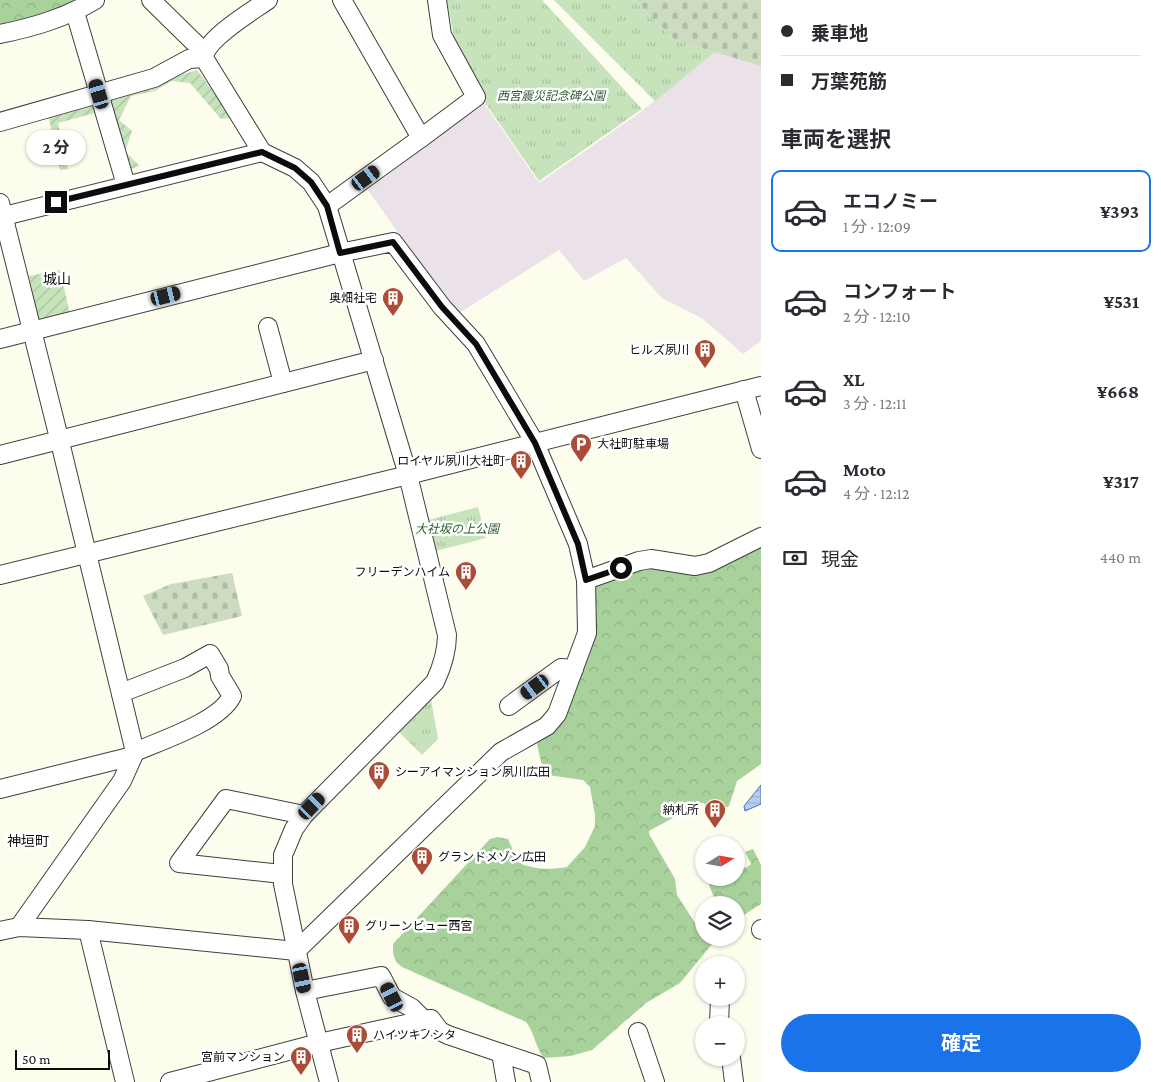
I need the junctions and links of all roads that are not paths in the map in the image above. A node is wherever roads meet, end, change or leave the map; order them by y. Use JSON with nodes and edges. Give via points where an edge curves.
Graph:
{"nodes":[{"id":1,"x":94,"y":0,"type":"edge"},
{"id":2,"x":151,"y":0,"type":"edge"},
{"id":3,"x":268,"y":0,"type":"edge"},
{"id":4,"x":342,"y":0,"type":"edge"},
{"id":5,"x":437,"y":0,"type":"edge"},
{"id":6,"x":74,"y":12,"type":"junction"},
{"id":7,"x":0,"y":34,"type":"edge"},
{"id":8,"x":204,"y":55,"type":"junction"},
{"id":9,"x":99,"y":94,"type":"junction"},
{"id":10,"x":0,"y":122,"type":"edge"},
{"id":11,"x":421,"y":138,"type":"junction"},
{"id":12,"x":262,"y":152,"type":"junction"},
{"id":13,"x":126,"y":185,"type":"junction"},
{"id":14,"x":327,"y":206,"type":"junction"},
{"id":15,"x":1,"y":212,"type":"edge"},
{"id":16,"x":340,"y":253,"type":"junction"},
{"id":17,"x":268,"y":327,"type":"dead end"},
{"id":18,"x":31,"y":330,"type":"junction"},
{"id":19,"x":0,"y":339,"type":"edge"},
{"id":20,"x":374,"y":360,"type":"junction"},
{"id":21,"x":283,"y":382,"type":"junction"},
{"id":22,"x":761,"y":386,"type":"edge"},
{"id":23,"x":744,"y":390,"type":"junction"},
{"id":24,"x":59,"y":438,"type":"junction"},
{"id":25,"x":535,"y":443,"type":"junction"},
{"id":26,"x":761,"y":450,"type":"edge"},
{"id":27,"x":0,"y":455,"type":"edge"},
{"id":28,"x":408,"y":476,"type":"junction"},
{"id":29,"x":761,"y":538,"type":"edge"},
{"id":30,"x":86,"y":554,"type":"junction"},
{"id":31,"x":0,"y":576,"type":"edge"},
{"id":32,"x":586,"y":580,"type":"junction"},
{"id":33,"x":574,"y":669,"type":"junction"},
{"id":34,"x":121,"y":693,"type":"junction"},
{"id":35,"x":510,"y":706,"type":"dead end"},
{"id":36,"x":134,"y":754,"type":"junction"},
{"id":37,"x":0,"y":789,"type":"edge"},
{"id":38,"x":304,"y":815,"type":"junction"},
{"id":39,"x":282,"y":874,"type":"junction"},
{"id":40,"x":18,"y":927,"type":"junction"},
{"id":41,"x":88,"y":930,"type":"junction"},
{"id":42,"x":0,"y":931,"type":"edge"},
{"id":43,"x":296,"y":951,"type":"junction"},
{"id":44,"x":305,"y":991,"type":"junction"},
{"id":45,"x":428,"y":1019,"type":"junction"},
{"id":46,"x":638,"y":1032,"type":"dead end"},
{"id":47,"x":319,"y":1043,"type":"junction"},
{"id":48,"x":500,"y":1048,"type":"junction"},
{"id":49,"x":731,"y":1066,"type":"edge"},
{"id":50,"x":125,"y":1082,"type":"edge"},
{"id":51,"x":170,"y":1082,"type":"edge"},
{"id":52,"x":329,"y":1082,"type":"edge"},
{"id":53,"x":506,"y":1082,"type":"edge"},
{"id":54,"x":540,"y":1082,"type":"edge"},
{"id":55,"x":655,"y":1082,"type":"edge"},
{"id":56,"x":734,"y":1082,"type":"edge"}],
"edges":[{"from":1,"to":6,"type":"street"},
{"from":2,"to":8,"type":"street"},
{"from":3,"to":8,"type":"street","via":[[216,37]]},
{"from":4,"to":11,"type":"street"},
{"from":5,"to":11,"type":"street","via":[[442,35],[476,97]]},
{"from":6,"to":7,"type":"street"},
{"from":6,"to":9,"type":"street"},
{"from":8,"to":9,"type":"street","via":[[188,59],[154,78]]},
{"from":8,"to":12,"type":"street"},
{"from":9,"to":10,"type":"street"},
{"from":9,"to":13,"type":"street"},
{"from":11,"to":14,"type":"street"},
{"from":12,"to":13,"type":"street"},
{"from":12,"to":14,"type":"street","via":[[295,168],[311,182]]},
{"from":13,"to":15,"type":"street"},
{"from":14,"to":16,"type":"street"},
{"from":15,"to":18,"type":"street"},
{"from":16,"to":18,"type":"street"},
{"from":16,"to":20,"type":"street"},
{"from":16,"to":25,"type":"street","via":[[393,242],[442,307],[476,344]]},
{"from":17,"to":21,"type":"street"},
{"from":18,"to":19,"type":"street"},
{"from":18,"to":24,"type":"street"},
{"from":20,"to":21,"type":"street"},
{"from":20,"to":28,"type":"street"},
{"from":21,"to":24,"type":"street"},
{"from":22,"to":23,"type":"street"},
{"from":23,"to":25,"type":"street"},
{"from":23,"to":26,"type":"street"},
{"from":24,"to":27,"type":"street"},
{"from":24,"to":30,"type":"street"},
{"from":25,"to":28,"type":"street"},
{"from":25,"to":32,"type":"street","via":[[578,544]]},
{"from":28,"to":30,"type":"street"},
{"from":28,"to":38,"type":"street","via":[[446,635],[447,648],[441,668],[435,682]]},
{"from":29,"to":32,"type":"street","via":[[709,563],[694,566],[651,559]]},
{"from":30,"to":31,"type":"street"},
{"from":30,"to":34,"type":"street"},
{"from":32,"to":33,"type":"street","via":[[587,633]]},
{"from":33,"to":35,"type":"street","via":[[561,668]]},
{"from":33,"to":43,"type":"street","via":[[557,714],[547,726],[501,752]]},
{"from":34,"to":36,"type":"street"},
{"from":34,"to":36,"type":"street","via":[[185,668],[210,654],[232,696],[211,718]]},
{"from":36,"to":37,"type":"street"},
{"from":36,"to":40,"type":"street","via":[[122,780]]},
{"from":38,"to":39,"type":"street","via":[[294,829],[284,855]]},
{"from":38,"to":39,"type":"street","via":[[226,799],[179,863]]},
{"from":39,"to":43,"type":"street"},
{"from":40,"to":41,"type":"street"},
{"from":40,"to":42,"type":"street"},
{"from":41,"to":43,"type":"street"},
{"from":41,"to":50,"type":"street"},
{"from":43,"to":44,"type":"street"},
{"from":44,"to":45,"type":"street","via":[[382,976],[392,997]]},
{"from":44,"to":47,"type":"street"},
{"from":45,"to":47,"type":"street"},
{"from":45,"to":48,"type":"street","via":[[448,1035]]},
{"from":46,"to":55,"type":"street"},
{"from":47,"to":51,"type":"street"},
{"from":47,"to":52,"type":"street"},
{"from":48,"to":53,"type":"street"},
{"from":48,"to":54,"type":"street","via":[[537,1066]]},
{"from":49,"to":56,"type":"street"}]}
